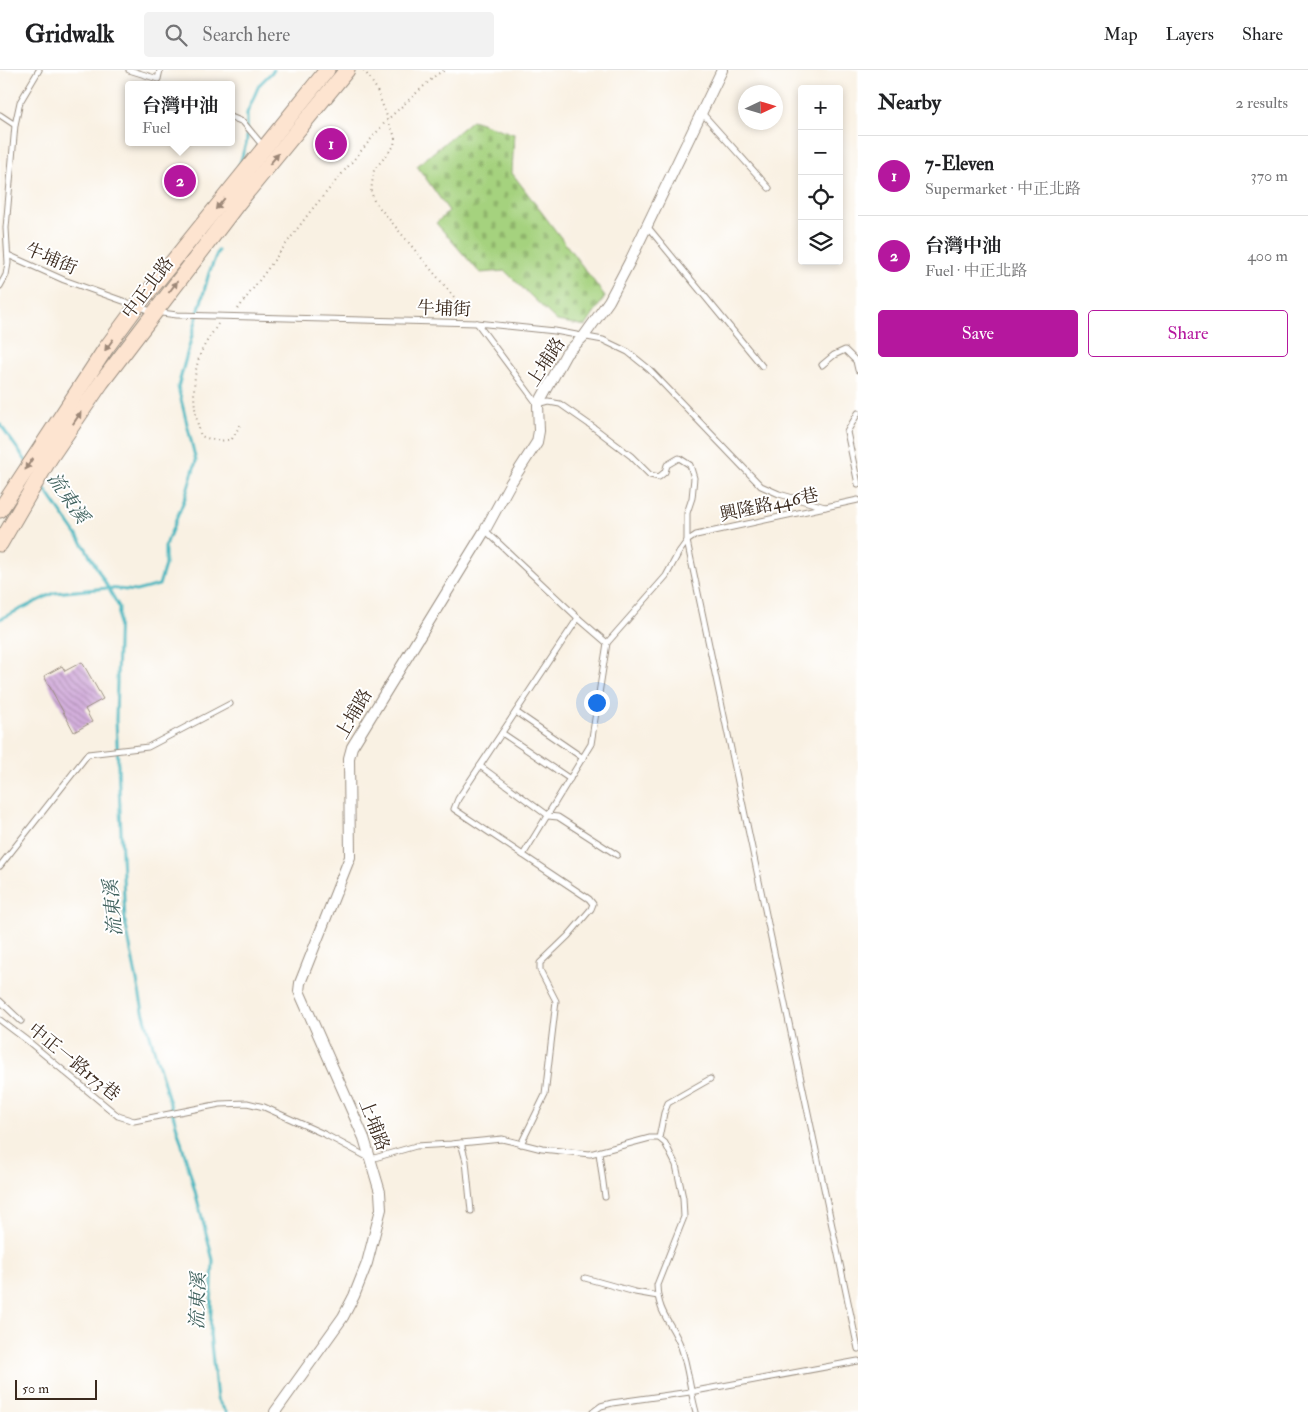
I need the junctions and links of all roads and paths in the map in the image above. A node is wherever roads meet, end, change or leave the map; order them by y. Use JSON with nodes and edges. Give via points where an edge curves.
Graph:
{"nodes":[{"id":1,"x":39,"y":70,"type":"edge"},
{"id":2,"x":129,"y":70,"type":"edge"},
{"id":3,"x":160,"y":70,"type":"edge"},
{"id":4,"x":327,"y":70,"type":"edge"},
{"id":5,"x":347,"y":70,"type":"edge"},
{"id":6,"x":364,"y":70,"type":"edge"},
{"id":7,"x":445,"y":70,"type":"edge"},
{"id":8,"x":722,"y":70,"type":"edge"},
{"id":9,"x":701,"y":113,"type":"junction"},
{"id":10,"x":0,"y":115,"type":"edge"},
{"id":11,"x":235,"y":119,"type":"edge"},
{"id":12,"x":387,"y":120,"type":"junction"},
{"id":13,"x":16,"y":124,"type":"junction"},
{"id":14,"x":265,"y":148,"type":"junction"},
{"id":15,"x":770,"y":188,"type":"dead end"},
{"id":16,"x":647,"y":226,"type":"junction"},
{"id":17,"x":8,"y":256,"type":"junction"},
{"id":18,"x":0,"y":286,"type":"edge"},
{"id":19,"x":137,"y":306,"type":"junction"},
{"id":20,"x":154,"y":312,"type":"junction"},
{"id":21,"x":223,"y":316,"type":"junction"},
{"id":22,"x":236,"y":316,"type":"junction"},
{"id":23,"x":476,"y":324,"type":"junction"},
{"id":24,"x":584,"y":336,"type":"junction"},
{"id":25,"x":822,"y":365,"type":"dead end"},
{"id":26,"x":762,"y":366,"type":"dead end"},
{"id":27,"x":858,"y":370,"type":"edge"},
{"id":28,"x":538,"y":405,"type":"junction"},
{"id":29,"x":858,"y":413,"type":"edge"},
{"id":30,"x":242,"y":422,"type":"dead end"},
{"id":31,"x":858,"y":484,"type":"edge"},
{"id":32,"x":858,"y":500,"type":"edge"},
{"id":33,"x":825,"y":507,"type":"junction"},
{"id":34,"x":0,"y":510,"type":"edge"},
{"id":35,"x":485,"y":530,"type":"junction"},
{"id":36,"x":687,"y":542,"type":"junction"},
{"id":37,"x":0,"y":544,"type":"edge"},
{"id":38,"x":578,"y":618,"type":"junction"},
{"id":39,"x":607,"y":643,"type":"junction"},
{"id":40,"x":230,"y":704,"type":"dead end"},
{"id":41,"x":516,"y":712,"type":"junction"},
{"id":42,"x":502,"y":733,"type":"junction"},
{"id":43,"x":583,"y":758,"type":"junction"},
{"id":44,"x":480,"y":766,"type":"junction"},
{"id":45,"x":570,"y":779,"type":"junction"},
{"id":46,"x":548,"y":816,"type":"junction"},
{"id":47,"x":524,"y":855,"type":"junction"},
{"id":48,"x":617,"y":855,"type":"dead end"},
{"id":49,"x":0,"y":866,"type":"edge"},
{"id":50,"x":0,"y":1001,"type":"edge"},
{"id":51,"x":0,"y":1020,"type":"edge"},
{"id":52,"x":21,"y":1021,"type":"dead end"},
{"id":53,"x":710,"y":1079,"type":"dead end"},
{"id":54,"x":659,"y":1138,"type":"junction"},
{"id":55,"x":462,"y":1143,"type":"junction"},
{"id":56,"x":521,"y":1144,"type":"junction"},
{"id":57,"x":599,"y":1153,"type":"junction"},
{"id":58,"x":371,"y":1159,"type":"junction"},
{"id":59,"x":605,"y":1197,"type":"dead end"},
{"id":60,"x":471,"y":1211,"type":"dead end"},
{"id":61,"x":585,"y":1278,"type":"dead end"},
{"id":62,"x":658,"y":1296,"type":"junction"},
{"id":63,"x":858,"y":1349,"type":"edge"},
{"id":64,"x":858,"y":1361,"type":"edge"},
{"id":65,"x":690,"y":1392,"type":"junction"},
{"id":66,"x":275,"y":1412,"type":"edge"},
{"id":67,"x":593,"y":1412,"type":"edge"},
{"id":68,"x":696,"y":1412,"type":"edge"}],
"edges":[{"from":1,"to":13,"type":"lane","via":[[20,102]]},
{"from":2,"to":3,"type":"lane","via":[[158,79]]},
{"from":4,"to":14,"type":"main road","name":"中正北路"},
{"from":20,"to":5,"type":"main road","name":"中正北路","one_way":true},
{"from":6,"to":12,"type":"path","via":[[376,88]]},
{"from":7,"to":12,"type":"path"},
{"from":8,"to":9,"type":"street","name":"上埔路"},
{"from":9,"to":15,"type":"lane"},
{"from":9,"to":16,"type":"street","name":"上埔路"},
{"from":10,"to":13,"type":"lane"},
{"from":11,"to":14,"type":"lane","via":[[243,122]]},
{"from":12,"to":22,"type":"path","via":[[309,213],[237,309]]},
{"from":12,"to":23,"type":"path","via":[[395,137],[394,146],[374,170],[371,191],[374,201]]},
{"from":13,"to":17,"type":"lane","via":[[6,228]]},
{"from":14,"to":19,"type":"main road","name":"中正北路","one_way":true},
{"from":16,"to":24,"type":"street","name":"上埔路","via":[[609,302]]},
{"from":16,"to":26,"type":"lane"},
{"from":17,"to":18,"type":"lane","via":[[6,275]]},
{"from":17,"to":19,"type":"lane","name":"牛埔街"},
{"from":19,"to":20,"type":"lane","name":"牛埔街"},
{"from":19,"to":34,"type":"main road","name":"中正北路","one_way":true},
{"from":20,"to":21,"type":"lane","name":"牛埔街"},
{"from":37,"to":20,"type":"main road","name":"中正北路","one_way":true,"via":[[50,458]]},
{"from":21,"to":22,"type":"lane","name":"牛埔街"},
{"from":21,"to":30,"type":"path","via":[[200,353],[194,377],[196,420],[201,436],[226,441],[232,439]]},
{"from":22,"to":23,"type":"lane","name":"牛埔街"},
{"from":23,"to":24,"type":"lane","name":"牛埔街"},
{"from":23,"to":28,"type":"lane"},
{"from":24,"to":28,"type":"street","name":"上埔路","via":[[566,354]]},
{"from":24,"to":33,"type":"lane","name":"牛埔街","via":[[612,343],[640,360],[762,486]]},
{"from":25,"to":27,"type":"lane","via":[[834,354],[845,350],[856,361]]},
{"from":28,"to":35,"type":"street","name":"上埔路","via":[[537,442]]},
{"from":28,"to":36,"type":"lane","via":[[560,404],[593,426],[650,474],[659,477],[668,465],[679,458],[690,465],[694,478],[687,513]]},
{"from":29,"to":31,"type":"lane","via":[[848,432]]},
{"from":32,"to":33,"type":"lane","name":"興隆路446巷"},
{"from":33,"to":36,"type":"lane","name":"興隆路446巷","via":[[696,536]]},
{"from":35,"to":38,"type":"lane"},
{"from":35,"to":58,"type":"street","name":"上埔路","via":[[352,747],[349,758],[350,857],[300,983],[300,991]]},
{"from":36,"to":39,"type":"lane","via":[[666,576]]},
{"from":36,"to":63,"type":"lane"},
{"from":38,"to":39,"type":"lane"},
{"from":38,"to":41,"type":"lane"},
{"from":39,"to":43,"type":"lane","via":[[591,744]]},
{"from":40,"to":49,"type":"lane","via":[[148,747],[88,754]]},
{"from":41,"to":42,"type":"lane"},
{"from":41,"to":43,"type":"lane"},
{"from":42,"to":44,"type":"lane"},
{"from":42,"to":45,"type":"lane"},
{"from":43,"to":45,"type":"lane"},
{"from":44,"to":46,"type":"lane"},
{"from":44,"to":47,"type":"lane","via":[[454,809]]},
{"from":45,"to":46,"type":"lane"},
{"from":46,"to":47,"type":"lane"},
{"from":46,"to":48,"type":"lane","via":[[558,817]]},
{"from":47,"to":56,"type":"lane","via":[[593,904],[568,936],[540,963],[540,970],[556,1001],[545,1095]]},
{"from":50,"to":52,"type":"lane"},
{"from":51,"to":58,"type":"lane","name":"中正一路173巷","via":[[118,1116],[134,1121],[220,1104],[247,1103],[264,1106]]},
{"from":53,"to":54,"type":"lane","via":[[668,1103]]},
{"from":54,"to":57,"type":"lane"},
{"from":54,"to":62,"type":"lane","via":[[676,1165],[684,1218],[658,1286]]},
{"from":55,"to":56,"type":"lane","via":[[502,1139]]},
{"from":55,"to":58,"type":"lane","via":[[416,1146]]},
{"from":55,"to":60,"type":"lane"},
{"from":56,"to":57,"type":"lane","via":[[542,1150]]},
{"from":57,"to":59,"type":"lane"},
{"from":58,"to":66,"type":"street","name":"上埔路","via":[[381,1209],[367,1263],[343,1317]]},
{"from":61,"to":62,"type":"lane"},
{"from":62,"to":65,"type":"lane","via":[[661,1310],[682,1349]]},
{"from":64,"to":65,"type":"lane"},
{"from":65,"to":67,"type":"lane","via":[[612,1403]]},
{"from":65,"to":68,"type":"lane"}]}
